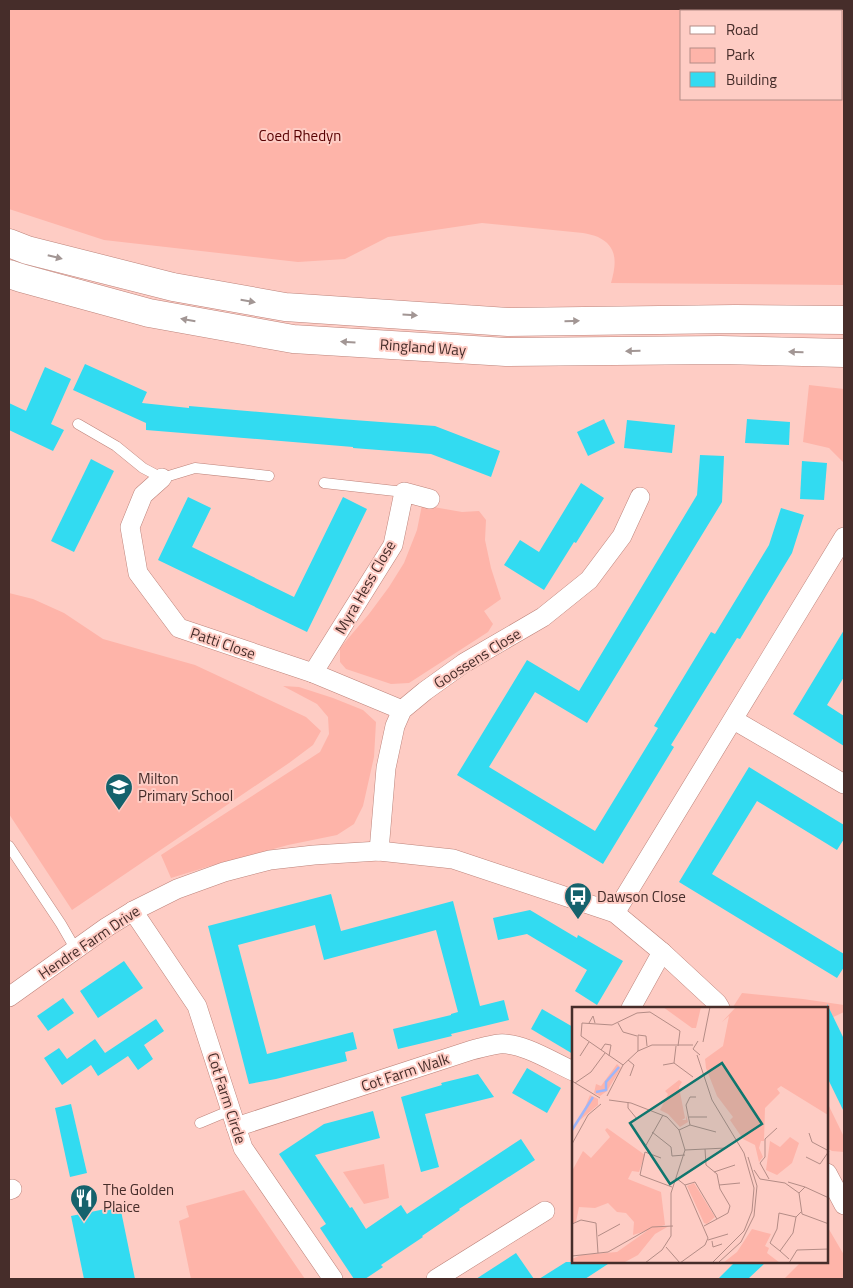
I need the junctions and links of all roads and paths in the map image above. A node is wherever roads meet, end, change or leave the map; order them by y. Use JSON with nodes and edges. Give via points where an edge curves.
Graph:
{"nodes":[{"id":1,"x":9,"y":244,"type":"edge"},
{"id":2,"x":9,"y":274,"type":"edge"},
{"id":3,"x":844,"y":320,"type":"edge"},
{"id":4,"x":844,"y":353,"type":"edge"},
{"id":5,"x":78,"y":424,"type":"dead end"},
{"id":6,"x":269,"y":476,"type":"dead end"},
{"id":7,"x":162,"y":478,"type":"junction"},
{"id":8,"x":324,"y":483,"type":"dead end"},
{"id":9,"x":404,"y":492,"type":"junction"},
{"id":10,"x":640,"y":497,"type":"dead end"},
{"id":11,"x":430,"y":499,"type":"dead end"},
{"id":12,"x":844,"y":537,"type":"edge"},
{"id":13,"x":313,"y":673,"type":"junction"},
{"id":14,"x":402,"y":710,"type":"junction"},
{"id":15,"x":734,"y":720,"type":"junction"},
{"id":16,"x":844,"y":784,"type":"edge"},
{"id":17,"x":9,"y":846,"type":"edge"},
{"id":18,"x":379,"y":851,"type":"junction"},
{"id":19,"x":133,"y":911,"type":"junction"},
{"id":20,"x":615,"y":913,"type":"junction"},
{"id":21,"x":76,"y":950,"type":"junction"},
{"id":22,"x":662,"y":952,"type":"junction"},
{"id":23,"x":9,"y":997,"type":"edge"},
{"id":24,"x":632,"y":1007,"type":"edge"},
{"id":25,"x":719,"y":1007,"type":"edge"},
{"id":26,"x":572,"y":1071,"type":"edge"},
{"id":27,"x":234,"y":1118,"type":"junction"},
{"id":28,"x":200,"y":1123,"type":"dead end"},
{"id":29,"x":835,"y":1178,"type":"edge"},
{"id":30,"x":844,"y":1205,"type":"edge"},
{"id":31,"x":545,"y":1211,"type":"dead end"},
{"id":32,"x":332,"y":1279,"type":"edge"},
{"id":33,"x":436,"y":1279,"type":"edge"}],
"edges":[{"from":1,"to":3,"type":"main road","name":"Ringland Way","one_way":true,"via":[[173,287],[286,307],[508,322]]},
{"from":4,"to":2,"type":"main road","name":"Ringland Way","one_way":true,"via":[[720,350],[506,352],[293,339],[149,313]]},
{"from":5,"to":7,"type":"lane"},
{"from":6,"to":7,"type":"lane","via":[[195,468]]},
{"from":7,"to":13,"type":"street","name":"Patti Close","via":[[143,495],[130,527],[138,573],[163,608],[179,628]]},
{"from":8,"to":9,"type":"lane"},
{"from":9,"to":11,"type":"street"},
{"from":9,"to":13,"type":"street","name":"Myra Hess Close","via":[[393,545]]},
{"from":10,"to":14,"type":"street","name":"Goossens Close","via":[[622,536],[589,580],[543,617],[464,663]]},
{"from":12,"to":15,"type":"street"},
{"from":13,"to":14,"type":"street","name":"Patti Close"},
{"from":14,"to":18,"type":"street","via":[[386,768]]},
{"from":15,"to":16,"type":"street"},
{"from":15,"to":20,"type":"street"},
{"from":17,"to":21,"type":"lane"},
{"from":18,"to":19,"type":"street","name":"Hendre Farm Drive","via":[[270,860],[177,889]]},
{"from":18,"to":20,"type":"street","name":"Hendre Farm Drive","via":[[453,860]]},
{"from":19,"to":21,"type":"street","name":"Hendre Farm Drive"},
{"from":19,"to":27,"type":"street","name":"Cot Farm Circle","via":[[197,1006]]},
{"from":20,"to":22,"type":"street","name":"Hendre Farm Drive"},
{"from":21,"to":23,"type":"street","name":"Hendre Farm Drive"},
{"from":22,"to":24,"type":"street"},
{"from":22,"to":25,"type":"street","name":"Hendre Farm Drive"},
{"from":26,"to":27,"type":"street","name":"Cot Farm Walk","via":[[520,1047],[498,1044]]},
{"from":27,"to":28,"type":"lane"},
{"from":27,"to":32,"type":"street","name":"Cot Farm Circle","via":[[244,1148]]},
{"from":29,"to":30,"type":"street"},
{"from":31,"to":33,"type":"street"}]}
